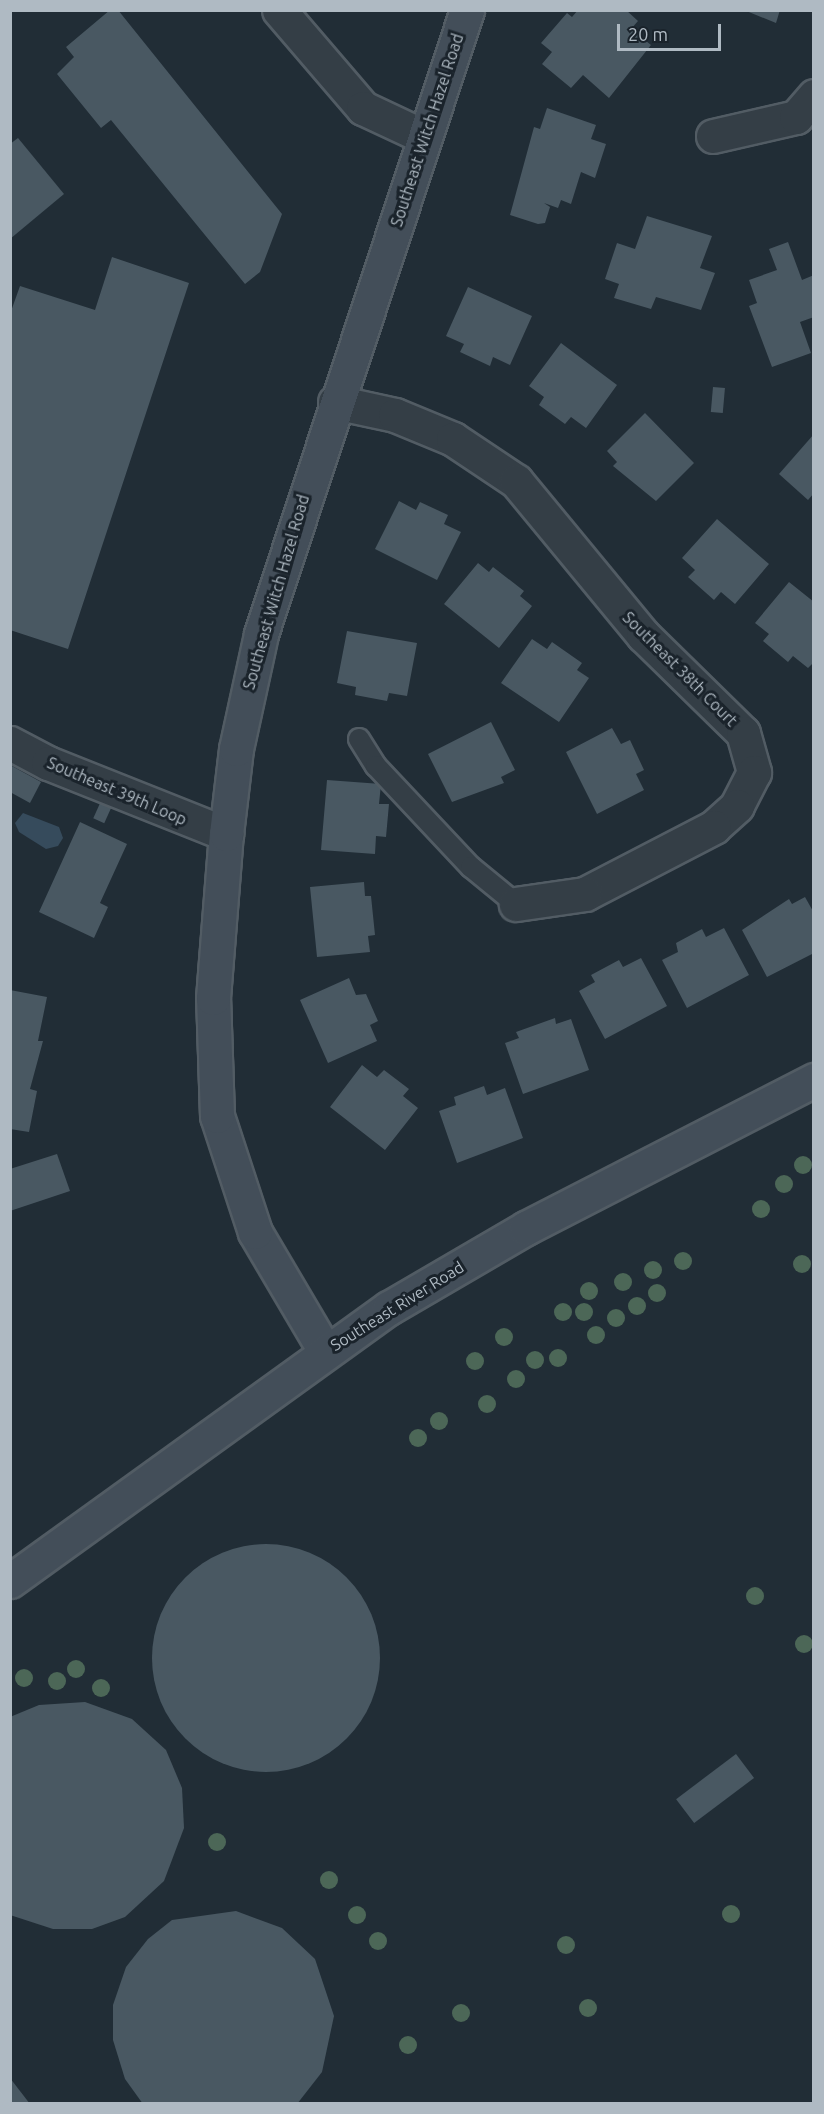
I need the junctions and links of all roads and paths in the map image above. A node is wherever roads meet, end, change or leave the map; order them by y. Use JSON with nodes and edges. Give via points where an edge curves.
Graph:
{"nodes":[{"id":1,"x":279,"y":10,"type":"edge"},
{"id":2,"x":467,"y":10,"type":"edge"},
{"id":3,"x":813,"y":96,"type":"edge"},
{"id":4,"x":425,"y":136,"type":"junction"},
{"id":5,"x":713,"y":136,"type":"dead end"},
{"id":6,"x":335,"y":402,"type":"junction"},
{"id":7,"x":359,"y":739,"type":"dead end"},
{"id":8,"x":10,"y":743,"type":"edge"},
{"id":9,"x":226,"y":834,"type":"junction"},
{"id":10,"x":516,"y":904,"type":"joint"},
{"id":11,"x":813,"y":1080,"type":"edge"},
{"id":12,"x":326,"y":1351,"type":"junction"},
{"id":13,"x":14,"y":1573,"type":"edge"}],
"edges":[{"from":1,"to":4,"type":"street","via":[[363,108]]},
{"from":2,"to":4,"type":"main road","name":"Southeast Witch Hazel Road"},
{"from":3,"to":5,"type":"street","via":[[796,117]]},
{"from":4,"to":6,"type":"main road","name":"Southeast Witch Hazel Road"},
{"from":6,"to":9,"type":"main road","name":"Southeast Witch Hazel Road","via":[[247,686]]},
{"from":6,"to":10,"type":"street","name":"Southeast 38th Court","via":[[395,415],[453,439],[516,481],[564,533],[636,628],[743,733],[754,772],[737,806],[714,827],[585,894]]},
{"from":7,"to":10,"type":"lane","via":[[376,766],[471,867]]},
{"from":8,"to":9,"type":"street","name":"Southeast 39th Loop","via":[[48,764]]},
{"from":9,"to":12,"type":"main road","name":"Southeast Witch Hazel Road","via":[[213,998],[217,1116],[255,1232]]},
{"from":11,"to":12,"type":"main road","name":"Southeast River Road","via":[[526,1228]]},
{"from":12,"to":13,"type":"main road","name":"Southeast River Road"}]}
